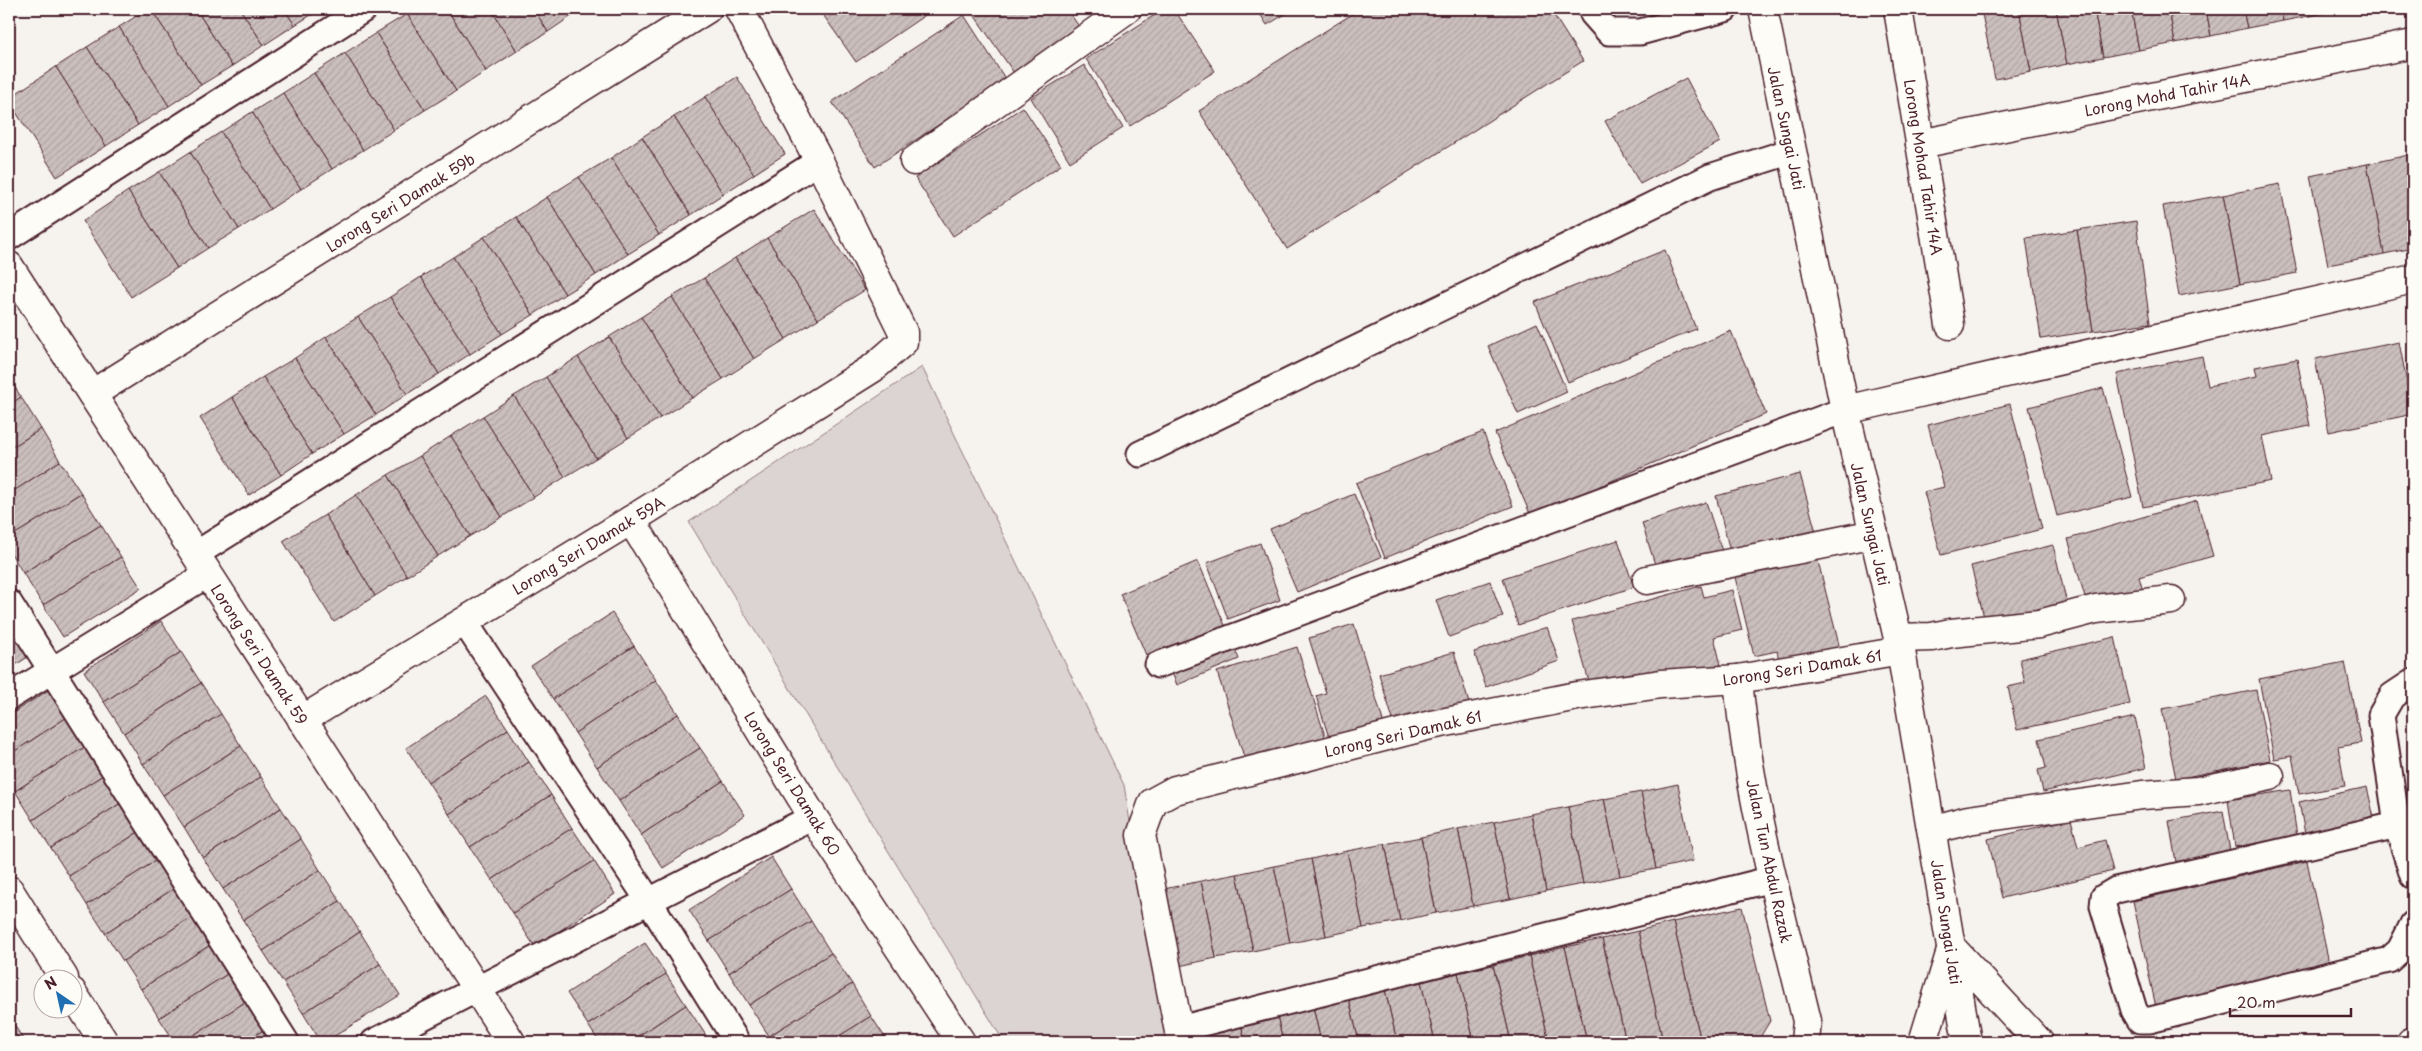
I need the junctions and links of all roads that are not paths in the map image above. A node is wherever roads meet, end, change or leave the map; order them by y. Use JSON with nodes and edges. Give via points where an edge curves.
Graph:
{"nodes":[{"id":1,"x":364,"y":9,"type":"edge"},
{"id":2,"x":708,"y":9,"type":"edge"},
{"id":3,"x":739,"y":9,"type":"edge"},
{"id":4,"x":1127,"y":9,"type":"edge"},
{"id":5,"x":1591,"y":9,"type":"edge"},
{"id":6,"x":1725,"y":9,"type":"edge"},
{"id":7,"x":1763,"y":9,"type":"edge"},
{"id":8,"x":1898,"y":9,"type":"edge"},
{"id":9,"x":2413,"y":44,"type":"edge"},
{"id":10,"x":1920,"y":144,"type":"junction"},
{"id":11,"x":1792,"y":151,"type":"junction"},
{"id":12,"x":914,"y":160,"type":"dead end"},
{"id":13,"x":819,"y":161,"type":"junction"},
{"id":14,"x":9,"y":237,"type":"edge"},
{"id":15,"x":9,"y":266,"type":"edge"},
{"id":16,"x":2413,"y":279,"type":"edge"},
{"id":17,"x":1950,"y":325,"type":"dead end"},
{"id":18,"x":92,"y":394,"type":"junction"},
{"id":19,"x":1845,"y":410,"type":"junction"},
{"id":20,"x":1140,"y":454,"type":"dead end"},
{"id":21,"x":631,"y":520,"type":"junction"},
{"id":22,"x":1874,"y":534,"type":"junction"},
{"id":23,"x":202,"y":564,"type":"junction"},
{"id":24,"x":1647,"y":580,"type":"dead end"},
{"id":25,"x":2171,"y":600,"type":"dead end"},
{"id":26,"x":9,"y":602,"type":"edge"},
{"id":27,"x":464,"y":621,"type":"junction"},
{"id":28,"x":1899,"y":644,"type":"junction"},
{"id":29,"x":1158,"y":665,"type":"dead end"},
{"id":30,"x":51,"y":671,"type":"junction"},
{"id":31,"x":1738,"y":679,"type":"junction"},
{"id":32,"x":2413,"y":682,"type":"edge"},
{"id":33,"x":9,"y":696,"type":"edge"},
{"id":34,"x":302,"y":720,"type":"junction"},
{"id":35,"x":2270,"y":776,"type":"dead end"},
{"id":36,"x":813,"y":817,"type":"junction"},
{"id":37,"x":2397,"y":825,"type":"junction"},
{"id":38,"x":1932,"y":830,"type":"junction"},
{"id":39,"x":2413,"y":876,"type":"edge"},
{"id":40,"x":1772,"y":879,"type":"junction"},
{"id":41,"x":9,"y":890,"type":"edge"},
{"id":42,"x":649,"y":901,"type":"junction"},
{"id":43,"x":2413,"y":924,"type":"edge"},
{"id":44,"x":1952,"y":948,"type":"junction"},
{"id":45,"x":58,"y":968,"type":"edge"},
{"id":46,"x":477,"y":990,"type":"junction"},
{"id":47,"x":82,"y":1008,"type":"edge"},
{"id":48,"x":1180,"y":1036,"type":"edge"},
{"id":49,"x":104,"y":1042,"type":"edge"},
{"id":50,"x":286,"y":1042,"type":"edge"},
{"id":51,"x":374,"y":1042,"type":"edge"},
{"id":52,"x":511,"y":1042,"type":"edge"},
{"id":53,"x":737,"y":1042,"type":"edge"},
{"id":54,"x":961,"y":1042,"type":"edge"},
{"id":55,"x":1805,"y":1042,"type":"edge"},
{"id":56,"x":1924,"y":1042,"type":"edge"},
{"id":57,"x":1967,"y":1042,"type":"edge"},
{"id":58,"x":2039,"y":1042,"type":"edge"}],
"edges":[{"from":1,"to":14,"type":"lane"},
{"from":2,"to":18,"type":"street","name":"Lorong Seri Damak 59b"},
{"from":3,"to":13,"type":"street","name":"Lorong Seri Damak 59A"},
{"from":4,"to":12,"type":"street"},
{"from":5,"to":6,"type":"lane","via":[[1610,32],[1640,32]]},
{"from":7,"to":11,"type":"street","name":"Jalan Sungai Jati"},
{"from":8,"to":10,"type":"street","name":"Lorong Mohad Tahir 14A"},
{"from":9,"to":10,"type":"street","name":"Lorong Mohd Tahir 14A"},
{"from":10,"to":17,"type":"street","name":"Lorong Mohad Tahir 14A"},
{"from":11,"to":19,"type":"street","name":"Jalan Sungai Jati"},
{"from":11,"to":20,"type":"lane","via":[[1710,177]]},
{"from":13,"to":21,"type":"street","name":"Lorong Seri Damak 59A","via":[[903,332],[903,342],[873,368]]},
{"from":13,"to":23,"type":"lane"},
{"from":15,"to":18,"type":"street","name":"Lorong Seri Damak 59"},
{"from":16,"to":19,"type":"street"},
{"from":18,"to":23,"type":"street","name":"Lorong Seri Damak 59"},
{"from":19,"to":22,"type":"street","name":"Jalan Sungai Jati"},
{"from":19,"to":29,"type":"lane"},
{"from":21,"to":27,"type":"street","name":"Lorong Seri Damak 59A"},
{"from":21,"to":36,"type":"street","name":"Lorong Seri Damak 60"},
{"from":22,"to":24,"type":"street"},
{"from":22,"to":28,"type":"street","name":"Jalan Sungai Jati"},
{"from":23,"to":30,"type":"lane"},
{"from":23,"to":34,"type":"street","name":"Lorong Seri Damak 59"},
{"from":25,"to":28,"type":"street","name":"Lorong Seri Damak 61","via":[[2096,609],[2039,624],[1941,635]]},
{"from":26,"to":30,"type":"lane"},
{"from":27,"to":34,"type":"street","name":"Lorong Seri Damak 59A"},
{"from":27,"to":42,"type":"lane"},
{"from":28,"to":31,"type":"street","name":"Lorong Seri Damak 61"},
{"from":28,"to":38,"type":"street","name":"Jalan Sungai Jati"},
{"from":30,"to":33,"type":"lane"},
{"from":30,"to":50,"type":"lane"},
{"from":31,"to":40,"type":"street","name":"Jalan Tun Abdul Razak","via":[[1742,730]]},
{"from":31,"to":48,"type":"street","name":"Lorong Seri Damak 61","via":[[1661,684],[1577,696],[1431,724],[1175,790],[1153,802],[1141,835]]},
{"from":32,"to":37,"type":"lane","via":[[2392,696],[2381,715]]},
{"from":34,"to":46,"type":"street","name":"Lorong Seri Damak 59"},
{"from":35,"to":38,"type":"street","via":[[2198,791],[2142,795],[1968,820]]},
{"from":36,"to":42,"type":"lane"},
{"from":36,"to":54,"type":"street","name":"Lorong Seri Damak 60"},
{"from":37,"to":39,"type":"lane"},
{"from":37,"to":43,"type":"lane","via":[[2116,890],[2104,897],[2103,906],[2134,1010],[2140,1020],[2389,960],[2400,950]]},
{"from":38,"to":44,"type":"street","name":"Jalan Sungai Jati"},
{"from":40,"to":48,"type":"lane"},
{"from":40,"to":55,"type":"street","name":"Jalan Tun Abdul Razak","via":[[1807,1021]]},
{"from":41,"to":45,"type":"street"},
{"from":42,"to":46,"type":"lane"},
{"from":42,"to":53,"type":"lane"},
{"from":44,"to":56,"type":"street"},
{"from":44,"to":57,"type":"street","name":"Jalan Sungai Jati"},
{"from":44,"to":58,"type":"street"},
{"from":46,"to":51,"type":"lane"},
{"from":46,"to":52,"type":"street","name":"Lorong Seri Damak 59"},
{"from":47,"to":49,"type":"street"}]}
